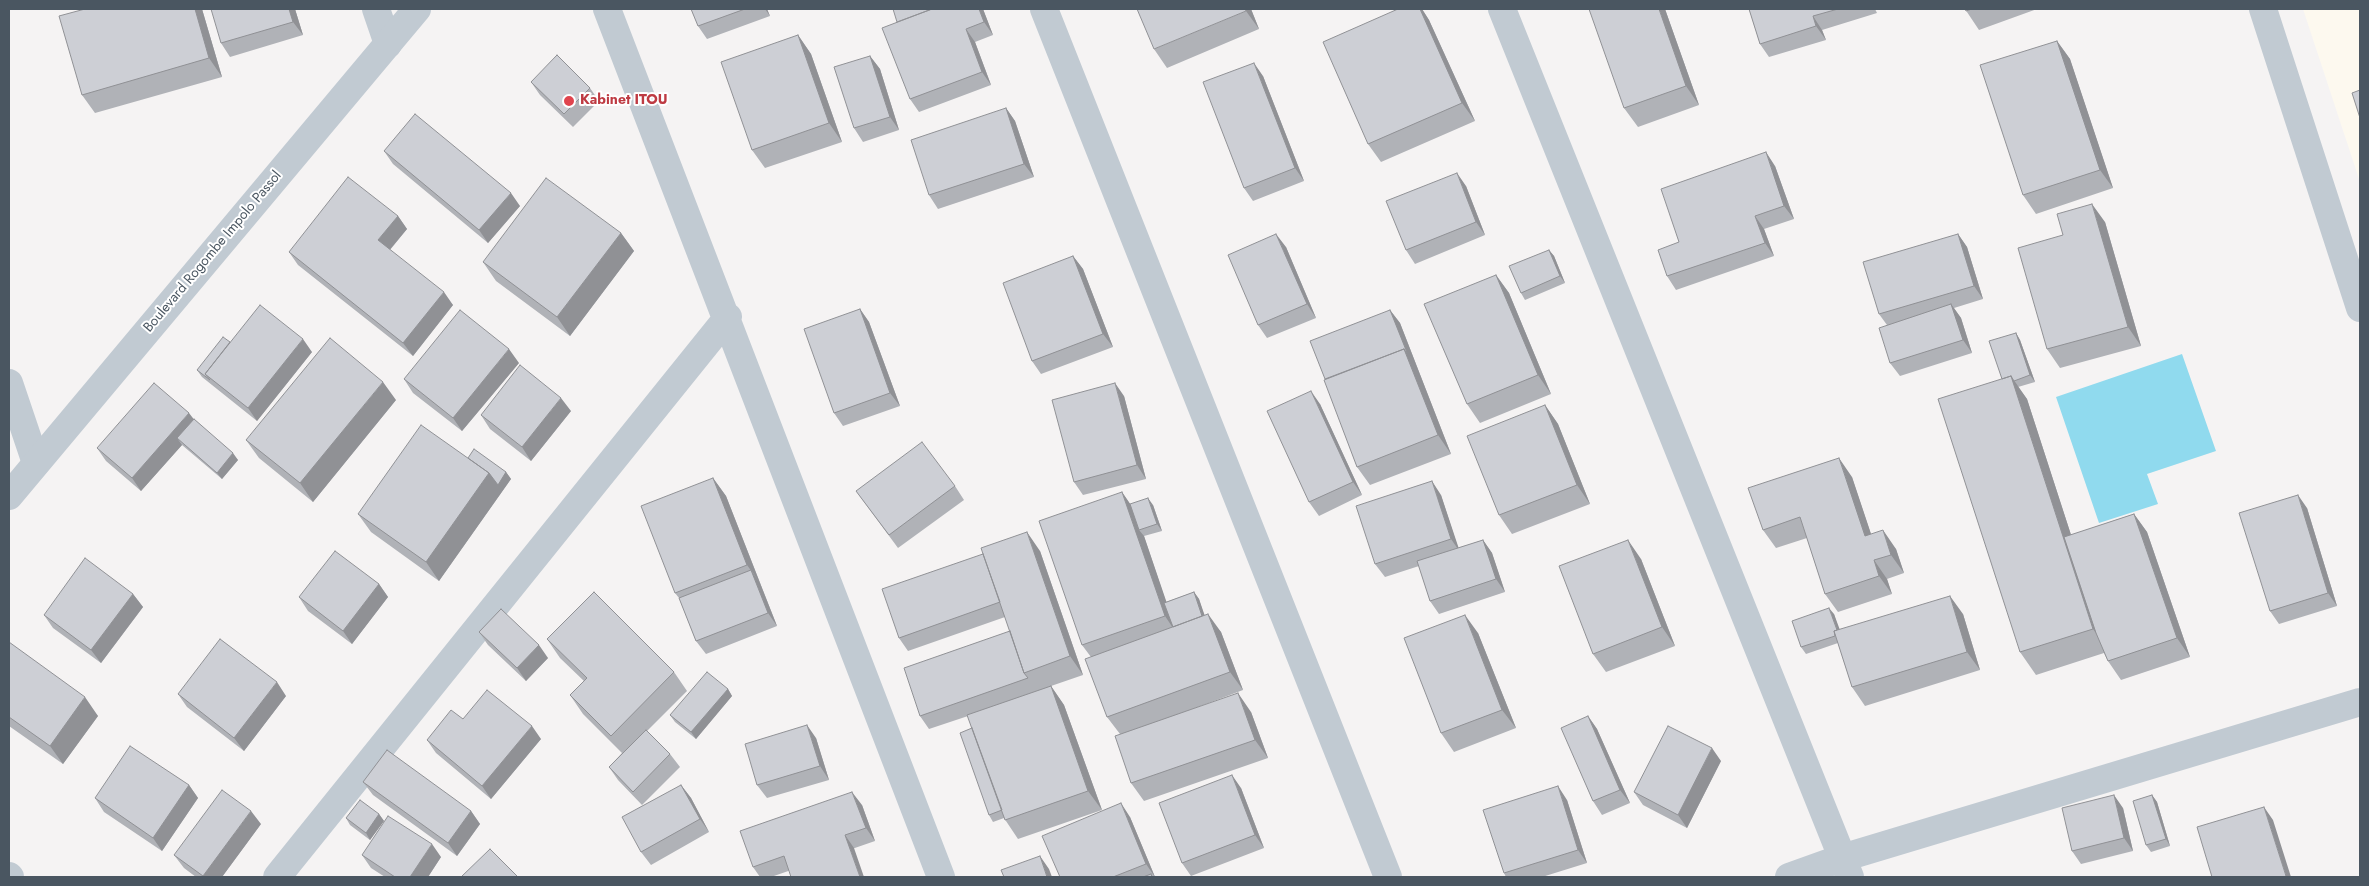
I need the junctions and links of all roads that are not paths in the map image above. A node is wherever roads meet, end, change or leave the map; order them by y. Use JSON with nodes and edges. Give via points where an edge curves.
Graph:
{"nodes":[{"id":1,"x":376,"y":9,"type":"edge"},
{"id":2,"x":417,"y":9,"type":"edge"},
{"id":3,"x":607,"y":9,"type":"edge"},
{"id":4,"x":1044,"y":9,"type":"edge"},
{"id":5,"x":1502,"y":9,"type":"edge"},
{"id":6,"x":2263,"y":9,"type":"edge"},
{"id":7,"x":388,"y":44,"type":"junction"},
{"id":8,"x":2360,"y":308,"type":"edge"},
{"id":9,"x":728,"y":317,"type":"junction"},
{"id":10,"x":9,"y":383,"type":"edge"},
{"id":11,"x":36,"y":463,"type":"junction"},
{"id":12,"x":9,"y":496,"type":"edge"},
{"id":13,"x":2360,"y":702,"type":"edge"},
{"id":14,"x":1846,"y":868,"type":"edge"},
{"id":15,"x":276,"y":877,"type":"edge"},
{"id":16,"x":941,"y":877,"type":"edge"},
{"id":17,"x":1388,"y":877,"type":"edge"},
{"id":18,"x":1788,"y":877,"type":"edge"}],
"edges":[{"from":1,"to":7,"type":"street"},
{"from":2,"to":7,"type":"street","name":"Boulevard Rogombe Impolo Passol"},
{"from":3,"to":9,"type":"street"},
{"from":4,"to":17,"type":"street"},
{"from":5,"to":14,"type":"street"},
{"from":6,"to":8,"type":"street"},
{"from":7,"to":11,"type":"street","name":"Boulevard Rogombe Impolo Passol"},
{"from":9,"to":15,"type":"street"},
{"from":9,"to":16,"type":"street"},
{"from":10,"to":11,"type":"street"},
{"from":11,"to":12,"type":"street","name":"Boulevard Rogombe Impolo Passol"},
{"from":13,"to":14,"type":"street"},
{"from":14,"to":18,"type":"street"}]}
